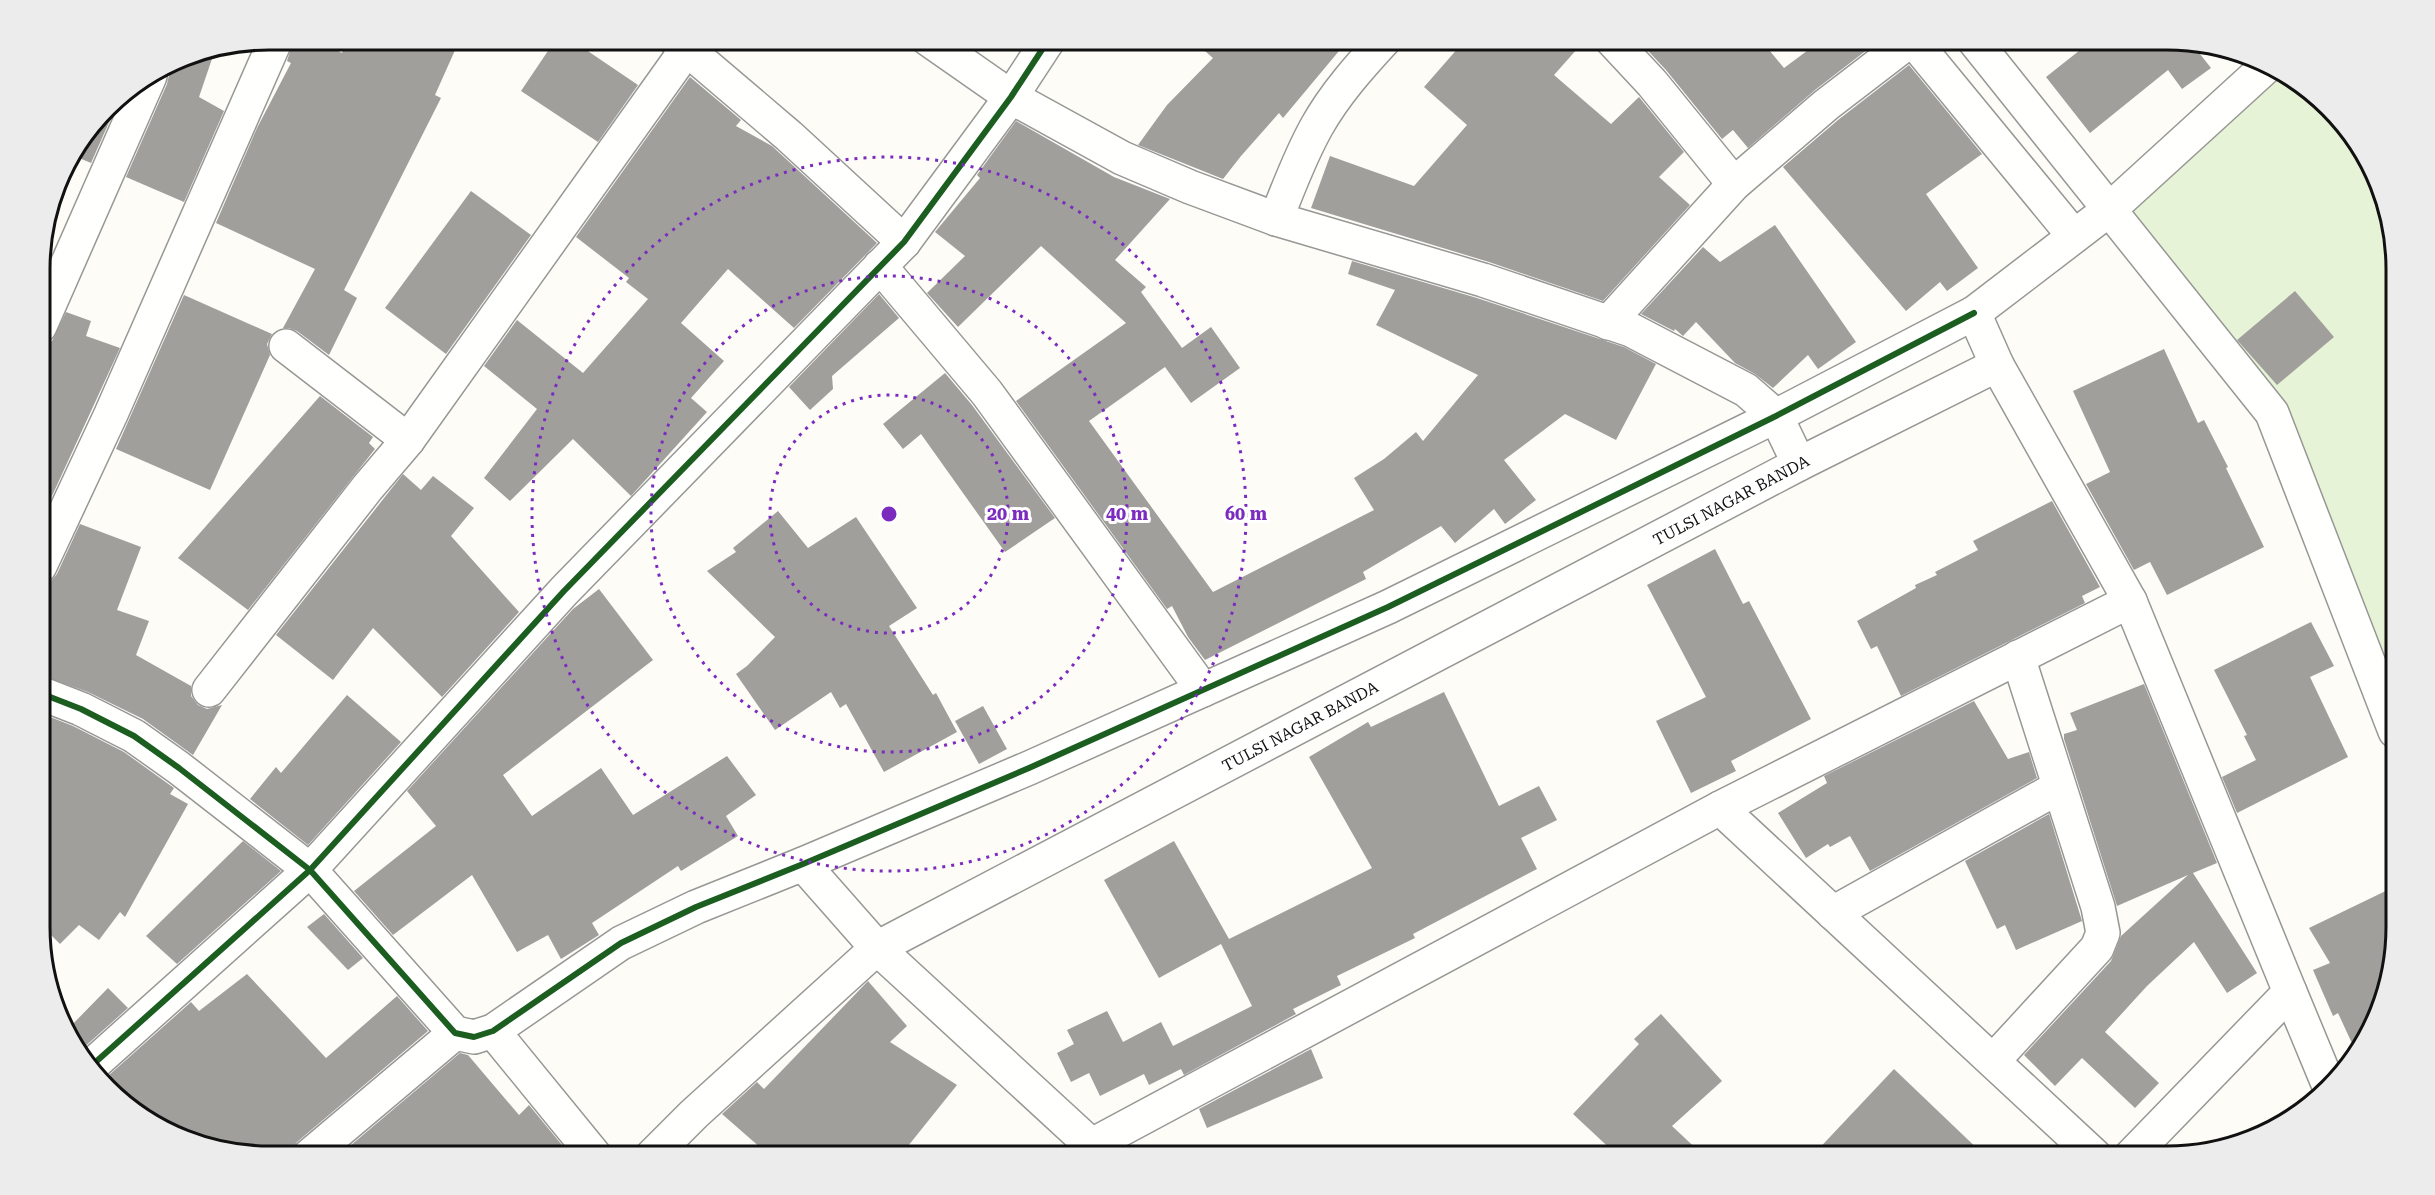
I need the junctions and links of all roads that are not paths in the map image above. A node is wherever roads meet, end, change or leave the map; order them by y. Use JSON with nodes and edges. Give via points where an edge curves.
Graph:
{"nodes":[{"id":1,"x":271,"y":50,"type":"edge"},
{"id":2,"x":679,"y":50,"type":"edge"},
{"id":3,"x":694,"y":50,"type":"edge"},
{"id":4,"x":944,"y":50,"type":"edge"},
{"id":5,"x":1042,"y":50,"type":"edge"},
{"id":6,"x":1374,"y":50,"type":"edge"},
{"id":7,"x":1621,"y":50,"type":"edge"},
{"id":8,"x":1898,"y":50,"type":"edge"},
{"id":9,"x":1921,"y":50,"type":"edge"},
{"id":10,"x":1982,"y":50,"type":"edge"},
{"id":11,"x":2262,"y":71,"type":"edge"},
{"id":12,"x":144,"y":88,"type":"edge"},
{"id":13,"x":1011,"y":97,"type":"junction"},
{"id":14,"x":1734,"y":184,"type":"junction"},
{"id":15,"x":2110,"y":208,"type":"junction"},
{"id":16,"x":1276,"y":219,"type":"junction"},
{"id":17,"x":2074,"y":236,"type":"junction"},
{"id":18,"x":904,"y":242,"type":"junction"},
{"id":19,"x":880,"y":266,"type":"junction"},
{"id":20,"x":50,"y":303,"type":"edge"},
{"id":21,"x":1974,"y":314,"type":"junction"},
{"id":22,"x":1608,"y":323,"type":"junction"},
{"id":23,"x":286,"y":346,"type":"dead end"},
{"id":24,"x":1997,"y":365,"type":"junction"},
{"id":25,"x":1776,"y":416,"type":"junction"},
{"id":26,"x":408,"y":440,"type":"junction"},
{"id":27,"x":1799,"y":464,"type":"junction"},
{"id":28,"x":50,"y":545,"type":"edge"},
{"id":29,"x":2130,"y":601,"type":"junction"},
{"id":30,"x":2018,"y":657,"type":"junction"},
{"id":31,"x":209,"y":690,"type":"dead end"},
{"id":32,"x":1203,"y":690,"type":"junction"},
{"id":33,"x":50,"y":697,"type":"edge"},
{"id":34,"x":2385,"y":703,"type":"edge"},
{"id":35,"x":2060,"y":787,"type":"junction"},
{"id":36,"x":1720,"y":808,"type":"junction"},
{"id":37,"x":803,"y":864,"type":"junction"},
{"id":38,"x":310,"y":870,"type":"junction"},
{"id":39,"x":1833,"y":913,"type":"junction"},
{"id":40,"x":877,"y":948,"type":"junction"},
{"id":41,"x":2290,"y":992,"type":"junction"},
{"id":42,"x":493,"y":1031,"type":"junction"},
{"id":43,"x":455,"y":1033,"type":"junction"},
{"id":44,"x":1993,"y":1061,"type":"junction"},
{"id":45,"x":96,"y":1062,"type":"edge"},
{"id":46,"x":2326,"y":1076,"type":"edge"},
{"id":47,"x":321,"y":1146,"type":"edge"},
{"id":48,"x":587,"y":1146,"type":"edge"},
{"id":49,"x":662,"y":1146,"type":"edge"},
{"id":50,"x":1092,"y":1146,"type":"edge"},
{"id":51,"x":1106,"y":1146,"type":"edge"},
{"id":52,"x":2084,"y":1146,"type":"edge"},
{"id":53,"x":2141,"y":1146,"type":"edge"}],
"edges":[{"from":1,"to":28,"type":"street"},
{"from":2,"to":26,"type":"street"},
{"from":3,"to":18,"type":"street"},
{"from":4,"to":13,"type":"street"},
{"from":5,"to":13,"type":"street"},
{"from":6,"to":16,"type":"street","via":[[1318,124]]},
{"from":7,"to":14,"type":"street"},
{"from":8,"to":14,"type":"street"},
{"from":9,"to":17,"type":"street"},
{"from":10,"to":15,"type":"street"},
{"from":11,"to":15,"type":"street"},
{"from":12,"to":20,"type":"street"},
{"from":13,"to":16,"type":"street","via":[[1122,158]]},
{"from":13,"to":18,"type":"street"},
{"from":14,"to":22,"type":"street"},
{"from":15,"to":17,"type":"street"},
{"from":15,"to":34,"type":"street","via":[[2272,413]]},
{"from":16,"to":22,"type":"street","via":[[1483,280]]},
{"from":17,"to":21,"type":"street"},
{"from":18,"to":19,"type":"street"},
{"from":19,"to":32,"type":"street","via":[[987,393]]},
{"from":19,"to":38,"type":"street","via":[[564,591]]},
{"from":21,"to":24,"type":"street"},
{"from":21,"to":25,"type":"street"},
{"from":22,"to":25,"type":"street","via":[[1631,330],[1746,390]]},
{"from":23,"to":26,"type":"street"},
{"from":24,"to":27,"type":"street","name":"TULSI NAGAR BANDA"},
{"from":24,"to":29,"type":"street"},
{"from":25,"to":27,"type":"street"},
{"from":25,"to":32,"type":"street","via":[[1388,607]]},
{"from":26,"to":31,"type":"street"},
{"from":27,"to":40,"type":"street","name":"TULSI NAGAR BANDA"},
{"from":29,"to":30,"type":"street"},
{"from":29,"to":41,"type":"street"},
{"from":30,"to":35,"type":"street"},
{"from":30,"to":36,"type":"street"},
{"from":32,"to":37,"type":"street"},
{"from":33,"to":38,"type":"street","via":[[134,736]]},
{"from":35,"to":39,"type":"street"},
{"from":35,"to":44,"type":"street","via":[[2103,933],[2097,948]]},
{"from":36,"to":39,"type":"street"},
{"from":36,"to":51,"type":"street"},
{"from":37,"to":40,"type":"street"},
{"from":37,"to":42,"type":"street","via":[[696,907],[621,943]]},
{"from":38,"to":43,"type":"street"},
{"from":38,"to":45,"type":"street"},
{"from":39,"to":44,"type":"street"},
{"from":40,"to":49,"type":"street","name":"TULSI NAGAR BANDA"},
{"from":40,"to":50,"type":"street"},
{"from":41,"to":46,"type":"street"},
{"from":41,"to":53,"type":"street"},
{"from":42,"to":43,"type":"street","via":[[474,1037]]},
{"from":42,"to":48,"type":"street"},
{"from":43,"to":47,"type":"street"},
{"from":44,"to":52,"type":"street"}]}
